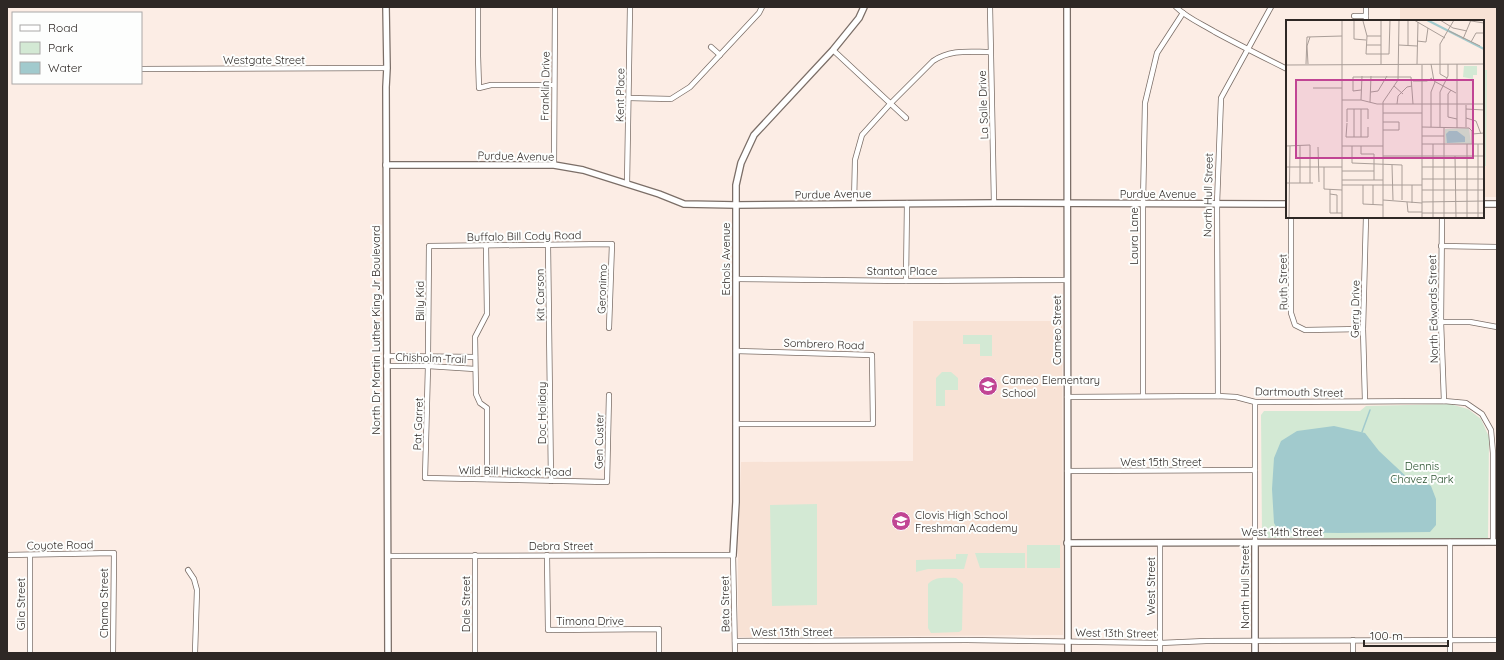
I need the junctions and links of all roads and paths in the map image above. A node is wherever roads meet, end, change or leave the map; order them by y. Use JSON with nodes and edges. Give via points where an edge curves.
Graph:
{"nodes":[{"id":1,"x":386,"y":7,"type":"edge"},
{"id":2,"x":478,"y":7,"type":"edge"},
{"id":3,"x":555,"y":7,"type":"edge"},
{"id":4,"x":630,"y":7,"type":"edge"},
{"id":5,"x":762,"y":7,"type":"edge"},
{"id":6,"x":864,"y":7,"type":"edge"},
{"id":7,"x":990,"y":7,"type":"edge"},
{"id":8,"x":1067,"y":7,"type":"edge"},
{"id":9,"x":1176,"y":7,"type":"edge"},
{"id":10,"x":1271,"y":7,"type":"edge"},
{"id":11,"x":1366,"y":7,"type":"edge"},
{"id":12,"x":1183,"y":13,"type":"junction"},
{"id":13,"x":1354,"y":16,"type":"dead end"},
{"id":14,"x":1366,"y":19,"type":"edge"},
{"id":15,"x":711,"y":47,"type":"dead end"},
{"id":16,"x":1248,"y":49,"type":"junction"},
{"id":17,"x":833,"y":50,"type":"junction"},
{"id":18,"x":990,"y":52,"type":"junction"},
{"id":19,"x":720,"y":55,"type":"junction"},
{"id":20,"x":142,"y":68,"type":"edge"},
{"id":21,"x":388,"y":68,"type":"junction"},
{"id":22,"x":1286,"y":68,"type":"edge"},
{"id":23,"x":554,"y":85,"type":"junction"},
{"id":24,"x":629,"y":98,"type":"junction"},
{"id":25,"x":890,"y":104,"type":"junction"},
{"id":26,"x":906,"y":118,"type":"dead end"},
{"id":27,"x":386,"y":165,"type":"junction"},
{"id":28,"x":554,"y":165,"type":"junction"},
{"id":29,"x":628,"y":184,"type":"junction"},
{"id":30,"x":854,"y":203,"type":"junction"},
{"id":31,"x":907,"y":203,"type":"junction"},
{"id":32,"x":994,"y":203,"type":"junction"},
{"id":33,"x":1143,"y":203,"type":"junction"},
{"id":34,"x":1067,"y":204,"type":"junction"},
{"id":35,"x":1217,"y":204,"type":"junction"},
{"id":36,"x":1286,"y":204,"type":"edge"},
{"id":37,"x":1484,"y":204,"type":"edge"},
{"id":38,"x":1497,"y":204,"type":"edge"},
{"id":39,"x":736,"y":205,"type":"junction"},
{"id":40,"x":1291,"y":218,"type":"edge"},
{"id":41,"x":1366,"y":218,"type":"edge"},
{"id":42,"x":1442,"y":218,"type":"edge"},
{"id":43,"x":548,"y":245,"type":"junction"},
{"id":44,"x":429,"y":246,"type":"joint"},
{"id":45,"x":486,"y":246,"type":"junction"},
{"id":46,"x":1441,"y":246,"type":"junction"},
{"id":47,"x":1497,"y":247,"type":"edge"},
{"id":48,"x":612,"y":250,"type":"joint"},
{"id":49,"x":736,"y":279,"type":"junction"},
{"id":50,"x":1067,"y":280,"type":"junction"},
{"id":51,"x":906,"y":281,"type":"junction"},
{"id":52,"x":1441,"y":322,"type":"junction"},
{"id":53,"x":1497,"y":326,"type":"edge"},
{"id":54,"x":609,"y":328,"type":"dead end"},
{"id":55,"x":1363,"y":329,"type":"junction"},
{"id":56,"x":550,"y":346,"type":"joint"},
{"id":57,"x":736,"y":351,"type":"junction"},
{"id":58,"x":428,"y":355,"type":"junction"},
{"id":59,"x":386,"y":356,"type":"junction"},
{"id":60,"x":475,"y":357,"type":"junction"},
{"id":61,"x":386,"y":366,"type":"junction"},
{"id":62,"x":428,"y":366,"type":"junction"},
{"id":63,"x":475,"y":369,"type":"junction"},
{"id":64,"x":609,"y":395,"type":"dead end"},
{"id":65,"x":1143,"y":396,"type":"junction"},
{"id":66,"x":1218,"y":396,"type":"junction"},
{"id":67,"x":1067,"y":397,"type":"junction"},
{"id":68,"x":1365,"y":401,"type":"junction"},
{"id":69,"x":1444,"y":401,"type":"junction"},
{"id":70,"x":1255,"y":402,"type":"junction"},
{"id":71,"x":736,"y":424,"type":"junction"},
{"id":72,"x":1495,"y":453,"type":"edge"},
{"id":73,"x":1255,"y":470,"type":"junction"},
{"id":74,"x":1067,"y":472,"type":"junction"},
{"id":75,"x":429,"y":478,"type":"joint"},
{"id":76,"x":487,"y":479,"type":"junction"},
{"id":77,"x":551,"y":481,"type":"junction"},
{"id":78,"x":601,"y":482,"type":"joint"},
{"id":79,"x":1255,"y":542,"type":"junction"},
{"id":80,"x":1450,"y":542,"type":"junction"},
{"id":81,"x":1495,"y":542,"type":"edge"},
{"id":82,"x":1068,"y":543,"type":"junction"},
{"id":83,"x":1160,"y":543,"type":"junction"},
{"id":84,"x":114,"y":553,"type":"joint"},
{"id":85,"x":30,"y":554,"type":"junction"},
{"id":86,"x":7,"y":555,"type":"edge"},
{"id":87,"x":475,"y":555,"type":"junction"},
{"id":88,"x":548,"y":555,"type":"junction"},
{"id":89,"x":733,"y":555,"type":"junction"},
{"id":90,"x":388,"y":556,"type":"junction"},
{"id":91,"x":188,"y":570,"type":"dead end"},
{"id":92,"x":1255,"y":640,"type":"junction"},
{"id":93,"x":1353,"y":640,"type":"junction"},
{"id":94,"x":1450,"y":640,"type":"junction"},
{"id":95,"x":1497,"y":640,"type":"edge"},
{"id":96,"x":735,"y":641,"type":"junction"},
{"id":97,"x":1068,"y":641,"type":"junction"},
{"id":98,"x":1160,"y":643,"type":"junction"},
{"id":99,"x":30,"y":653,"type":"edge"},
{"id":100,"x":113,"y":653,"type":"edge"},
{"id":101,"x":195,"y":653,"type":"edge"},
{"id":102,"x":388,"y":653,"type":"edge"},
{"id":103,"x":475,"y":653,"type":"edge"},
{"id":104,"x":659,"y":653,"type":"edge"},
{"id":105,"x":735,"y":653,"type":"edge"},
{"id":106,"x":1068,"y":653,"type":"edge"},
{"id":107,"x":1160,"y":653,"type":"edge"},
{"id":108,"x":1255,"y":653,"type":"edge"},
{"id":109,"x":1353,"y":653,"type":"edge"},
{"id":110,"x":1450,"y":653,"type":"edge"}],
"edges":[{"from":1,"to":21,"type":"street","name":"North Dr Martin Luther King Jr Boulevard"},
{"from":2,"to":23,"type":"street","via":[[479,88],[491,85]]},
{"from":3,"to":23,"type":"street","name":"Franklin Drive"},
{"from":4,"to":24,"type":"street","name":"Kent Place"},
{"from":5,"to":19,"type":"street"},
{"from":6,"to":17,"type":"street","name":"Echols Avenue","via":[[857,21]]},
{"from":7,"to":18,"type":"street","name":"La Salle Drive"},
{"from":8,"to":34,"type":"street","name":"Cameo Street"},
{"from":9,"to":12,"type":"street"},
{"from":10,"to":16,"type":"street","name":"North Hull Street"},
{"from":11,"to":14,"type":"street"},
{"from":12,"to":16,"type":"street"},
{"from":12,"to":33,"type":"street","name":"Laura Lane","via":[[1157,53],[1145,103]]},
{"from":13,"to":14,"type":"street"},
{"from":15,"to":19,"type":"street"},
{"from":16,"to":22,"type":"street"},
{"from":16,"to":35,"type":"street","name":"North Hull Street","via":[[1221,98]]},
{"from":17,"to":25,"type":"street"},
{"from":17,"to":39,"type":"street","name":"Echols Avenue","via":[[754,135],[741,163],[736,185]]},
{"from":18,"to":25,"type":"street","via":[[954,52],[939,56]]},
{"from":18,"to":32,"type":"street","name":"La Salle Drive"},
{"from":19,"to":24,"type":"street","via":[[690,87],[671,99]]},
{"from":20,"to":21,"type":"street","name":"Westgate Street"},
{"from":21,"to":27,"type":"street","name":"North Dr Martin Luther King Jr Boulevard"},
{"from":23,"to":28,"type":"street","name":"Franklin Drive"},
{"from":24,"to":29,"type":"street","name":"Kent Place"},
{"from":25,"to":26,"type":"street"},
{"from":25,"to":30,"type":"street","via":[[862,135],[855,160]]},
{"from":27,"to":28,"type":"street","name":"Purdue Avenue"},
{"from":27,"to":59,"type":"street","name":"North Dr Martin Luther King Jr Boulevard"},
{"from":28,"to":29,"type":"street","name":"Purdue Avenue","via":[[583,170]]},
{"from":29,"to":39,"type":"street","name":"Purdue Avenue","via":[[684,204]]},
{"from":30,"to":31,"type":"street","name":"Purdue Avenue"},
{"from":30,"to":39,"type":"street","name":"Purdue Avenue"},
{"from":31,"to":32,"type":"street","name":"Purdue Avenue"},
{"from":31,"to":51,"type":"street"},
{"from":32,"to":34,"type":"street","name":"Purdue Avenue"},
{"from":33,"to":34,"type":"street","name":"Purdue Avenue"},
{"from":33,"to":35,"type":"street","name":"Purdue Avenue"},
{"from":33,"to":65,"type":"street","name":"Laura Lane"},
{"from":34,"to":50,"type":"street","name":"Cameo Street"},
{"from":35,"to":36,"type":"street","name":"Purdue Avenue"},
{"from":35,"to":66,"type":"street","name":"North Hull Street"},
{"from":37,"to":38,"type":"street"},
{"from":39,"to":49,"type":"street","name":"Echols Avenue"},
{"from":40,"to":55,"type":"street","name":"Ruth Street","via":[[1291,313],[1295,325],[1305,330]]},
{"from":41,"to":55,"type":"street","name":"Gerry Drive"},
{"from":42,"to":46,"type":"street","name":"North Edwards Street"},
{"from":43,"to":45,"type":"street","name":"Buffalo Bill Cody Road"},
{"from":43,"to":48,"type":"street","name":"Buffalo Bill Cody Road","via":[[612,244]]},
{"from":43,"to":56,"type":"street","name":"Kit Carson"},
{"from":44,"to":45,"type":"street","name":"Buffalo Bill Cody Road"},
{"from":44,"to":58,"type":"street","name":"Billy Kid"},
{"from":45,"to":60,"type":"street","via":[[488,314],[475,337]]},
{"from":46,"to":47,"type":"street"},
{"from":46,"to":52,"type":"street","name":"North Edwards Street"},
{"from":48,"to":54,"type":"street","name":"Geronimo"},
{"from":49,"to":51,"type":"street","name":"Stanton Place"},
{"from":49,"to":57,"type":"street","name":"Echols Avenue"},
{"from":50,"to":51,"type":"street","name":"Stanton Place"},
{"from":50,"to":67,"type":"street","name":"Cameo Street"},
{"from":52,"to":53,"type":"street","via":[[1470,322]]},
{"from":52,"to":69,"type":"street","name":"North Edwards Street"},
{"from":55,"to":68,"type":"street","name":"Gerry Drive"},
{"from":56,"to":77,"type":"street","name":"Doc Holiday"},
{"from":57,"to":71,"type":"street","name":"Echols Avenue"},
{"from":57,"to":71,"type":"street","name":"Sombrero Road","via":[[872,354],[873,424]]},
{"from":58,"to":59,"type":"street","name":"Chisholm Trail"},
{"from":58,"to":60,"type":"street","name":"Chisholm Trail"},
{"from":59,"to":61,"type":"street","name":"North Dr Martin Luther King Jr Boulevard"},
{"from":60,"to":63,"type":"street"},
{"from":61,"to":62,"type":"street","name":"Chisholm Trail"},
{"from":61,"to":90,"type":"street","name":"North Dr Martin Luther King Jr Boulevard"},
{"from":62,"to":63,"type":"street","name":"Chisholm Trail"},
{"from":62,"to":75,"type":"street","name":"Pat Garret","via":[[425,478]]},
{"from":63,"to":76,"type":"street","via":[[476,394],[480,404],[487,408]]},
{"from":64,"to":78,"type":"street","name":"Gen Custer","via":[[607,482]]},
{"from":65,"to":66,"type":"street","name":"Dartmouth Street"},
{"from":65,"to":67,"type":"street","name":"Dartmouth Street"},
{"from":66,"to":70,"type":"street","name":"Dartmouth Street"},
{"from":67,"to":74,"type":"street","name":"Cameo Street"},
{"from":68,"to":69,"type":"street","name":"Dartmouth Street"},
{"from":68,"to":70,"type":"street","name":"Dartmouth Street"},
{"from":69,"to":72,"type":"street","name":"Dartmouth Street","via":[[1466,403],[1482,414],[1491,430]]},
{"from":70,"to":73,"type":"street","name":"North Hull Street"},
{"from":71,"to":89,"type":"street","name":"Echols Avenue"},
{"from":72,"to":81,"type":"street"},
{"from":73,"to":74,"type":"street","name":"West 15th Street"},
{"from":73,"to":79,"type":"street","name":"North Hull Street"},
{"from":74,"to":82,"type":"street","name":"Cameo Street"},
{"from":75,"to":76,"type":"street","name":"Wild Bill Hickock Road"},
{"from":76,"to":77,"type":"street","name":"Wild Bill Hickock Road"},
{"from":77,"to":78,"type":"street","name":"Wild Bill Hickock Road"},
{"from":79,"to":80,"type":"street","name":"West 14th Street"},
{"from":79,"to":83,"type":"street","name":"West 14th Street"},
{"from":79,"to":92,"type":"street","name":"North Hull Street"},
{"from":80,"to":81,"type":"street","name":"West 14th Street"},
{"from":80,"to":94,"type":"street"},
{"from":82,"to":83,"type":"street","name":"West 14th Street"},
{"from":82,"to":97,"type":"street","name":"Cameo Street"},
{"from":83,"to":98,"type":"street","name":"West Street"},
{"from":84,"to":85,"type":"street","name":"Coyote Road"},
{"from":84,"to":100,"type":"street","name":"Chama Street"},
{"from":85,"to":86,"type":"street","name":"Coyote Road"},
{"from":85,"to":99,"type":"street","name":"Gila Street"},
{"from":87,"to":88,"type":"street","name":"Debra Street"},
{"from":87,"to":90,"type":"street","name":"Debra Street"},
{"from":87,"to":103,"type":"street","name":"Dale Street"},
{"from":88,"to":89,"type":"street","name":"Debra Street"},
{"from":88,"to":104,"type":"street","name":"Timona Drive","via":[[548,630],[659,629]]},
{"from":89,"to":96,"type":"street","name":"Beta Street"},
{"from":90,"to":102,"type":"street","name":"North Dr Martin Luther King Jr Boulevard"},
{"from":91,"to":101,"type":"street","via":[[197,590]]},
{"from":92,"to":93,"type":"street","name":"West 13th Street"},
{"from":92,"to":98,"type":"street","name":"West 13th Street"},
{"from":92,"to":108,"type":"street","name":"North Hull Street"},
{"from":93,"to":94,"type":"street","name":"West 13th Street"},
{"from":93,"to":109,"type":"street"},
{"from":94,"to":95,"type":"street","name":"West 13th Street"},
{"from":94,"to":110,"type":"street"},
{"from":96,"to":97,"type":"street","name":"West 13th Street"},
{"from":96,"to":105,"type":"street","name":"Beta Street"},
{"from":97,"to":98,"type":"street","name":"West 13th Street"},
{"from":97,"to":106,"type":"street","name":"Cameo Street"},
{"from":98,"to":107,"type":"street","name":"West Street"}]}
